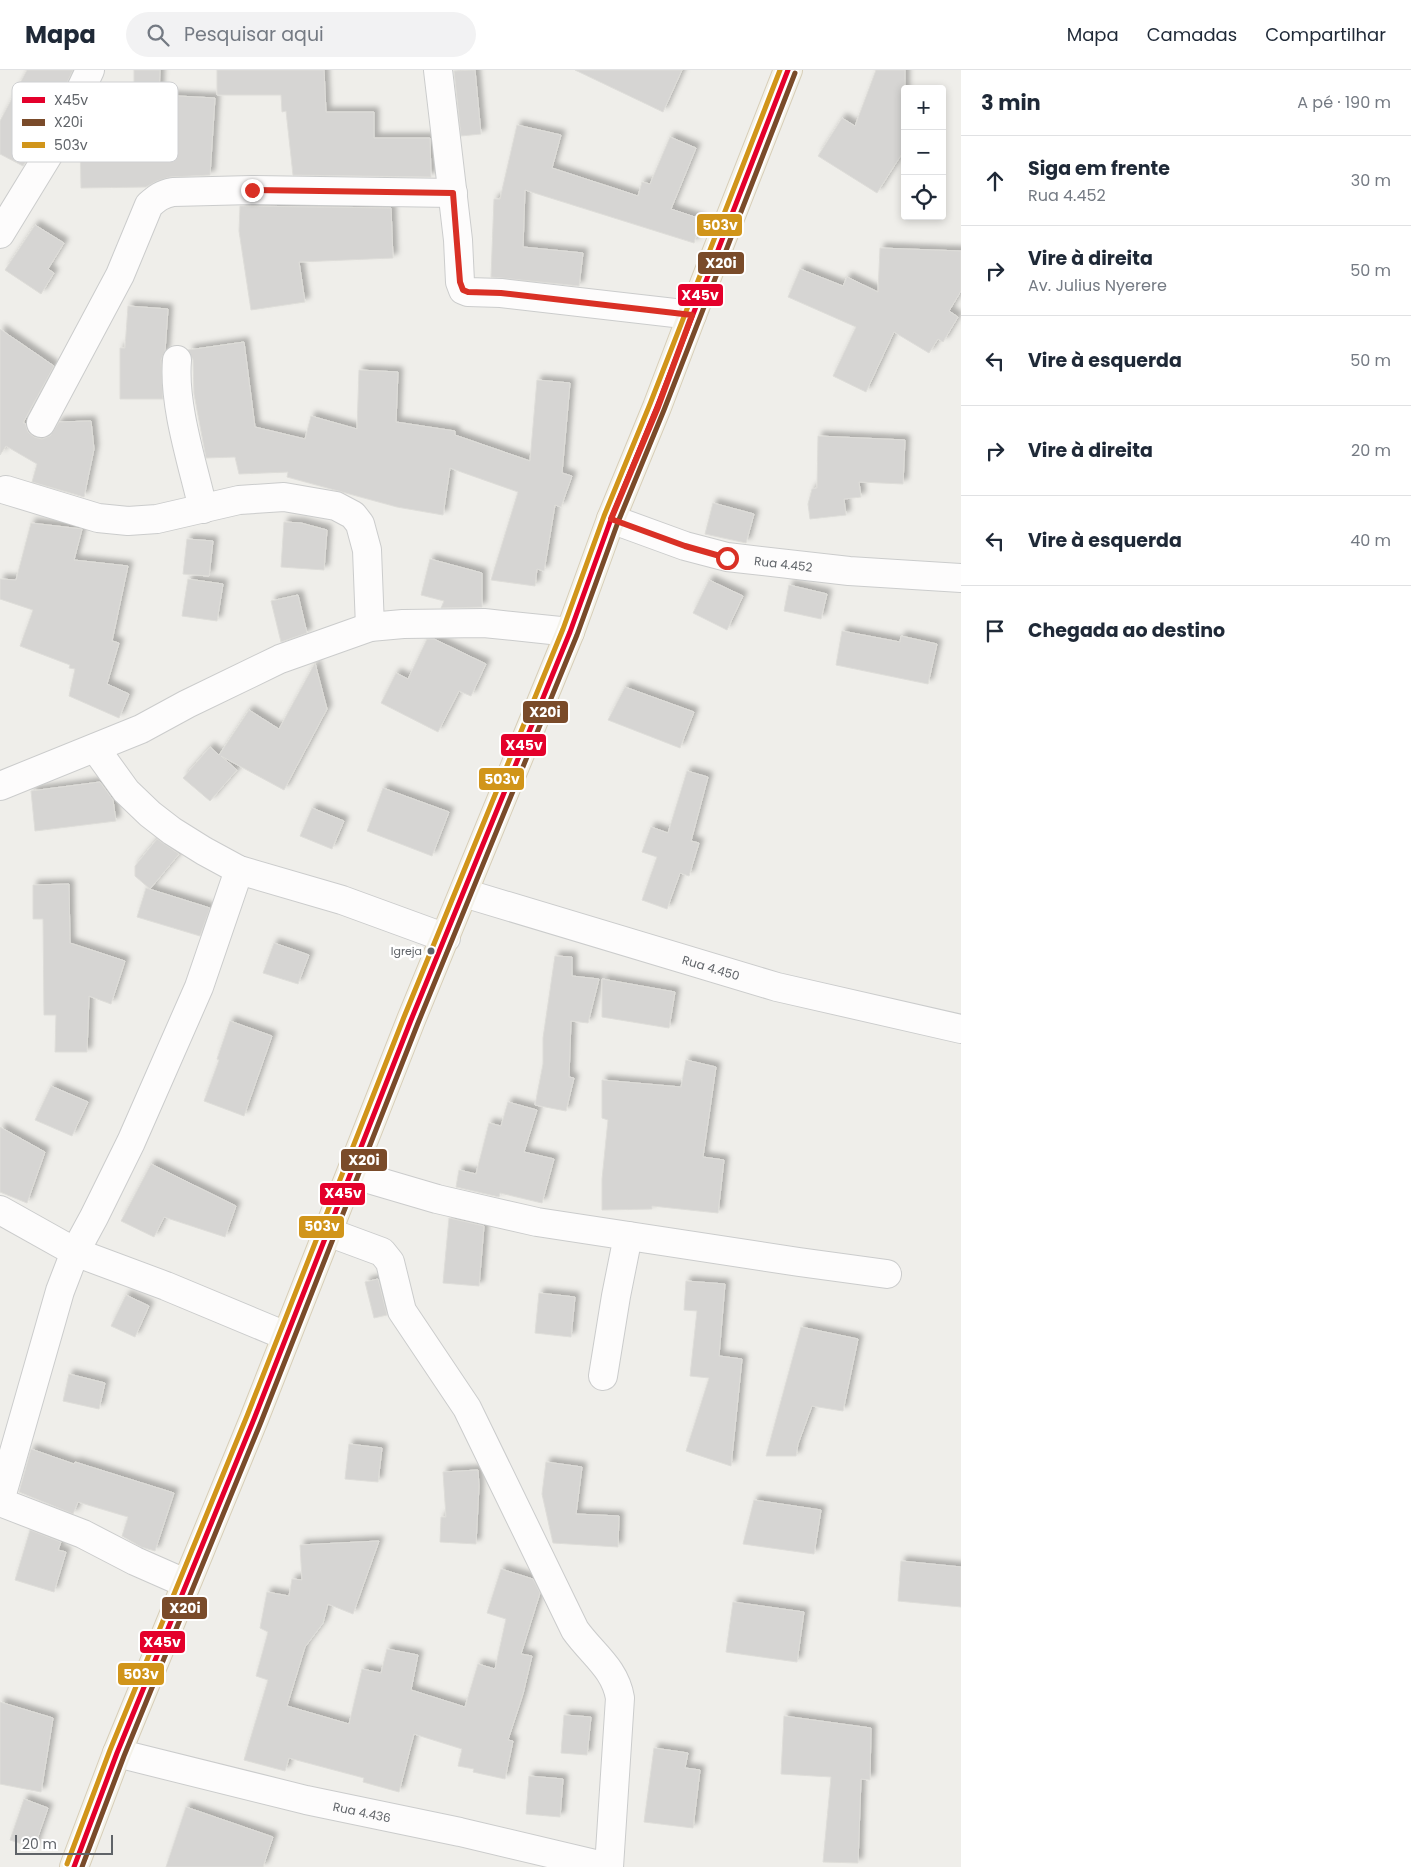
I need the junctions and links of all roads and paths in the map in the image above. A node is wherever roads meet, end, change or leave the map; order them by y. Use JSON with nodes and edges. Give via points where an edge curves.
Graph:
{"nodes":[{"id":1,"x":90,"y":70,"type":"edge"},
{"id":2,"x":438,"y":70,"type":"edge"},
{"id":3,"x":788,"y":70,"type":"edge"},
{"id":4,"x":84,"y":82,"type":"edge"},
{"id":5,"x":44,"y":162,"type":"edge"},
{"id":6,"x":453,"y":193,"type":"junction"},
{"id":7,"x":0,"y":234,"type":"edge"},
{"id":8,"x":692,"y":315,"type":"junction"},
{"id":9,"x":177,"y":360,"type":"dead end"},
{"id":10,"x":41,"y":423,"type":"dead end"},
{"id":11,"x":6,"y":490,"type":"dead end"},
{"id":12,"x":204,"y":509,"type":"junction"},
{"id":13,"x":611,"y":519,"type":"junction"},
{"id":14,"x":961,"y":578,"type":"edge"},
{"id":15,"x":370,"y":627,"type":"junction"},
{"id":16,"x":570,"y":632,"type":"junction"},
{"id":17,"x":95,"y":748,"type":"junction"},
{"id":18,"x":0,"y":786,"type":"edge"},
{"id":19,"x":240,"y":870,"type":"junction"},
{"id":20,"x":464,"y":893,"type":"junction"},
{"id":21,"x":446,"y":938,"type":"junction"},
{"id":22,"x":961,"y":1029,"type":"edge"},
{"id":23,"x":352,"y":1174,"type":"junction"},
{"id":24,"x":0,"y":1210,"type":"edge"},
{"id":25,"x":328,"y":1232,"type":"junction"},
{"id":26,"x":628,"y":1236,"type":"junction"},
{"id":27,"x":75,"y":1252,"type":"junction"},
{"id":28,"x":887,"y":1274,"type":"dead end"},
{"id":29,"x":286,"y":1336,"type":"junction"},
{"id":30,"x":603,"y":1376,"type":"dead end"},
{"id":31,"x":0,"y":1502,"type":"edge"},
{"id":32,"x":185,"y":1583,"type":"junction"},
{"id":33,"x":117,"y":1752,"type":"junction"},
{"id":34,"x":74,"y":1867,"type":"edge"},
{"id":35,"x":608,"y":1867,"type":"edge"}],
"edges":[{"from":1,"to":4,"type":"street"},
{"from":2,"to":6,"type":"street"},
{"from":3,"to":8,"type":"main road"},
{"from":5,"to":7,"type":"street"},
{"from":6,"to":8,"type":"street","via":[[463,290]]},
{"from":6,"to":10,"type":"street","via":[[252,190],[164,194],[149,205],[120,275]]},
{"from":8,"to":13,"type":"main road"},
{"from":9,"to":12,"type":"street","via":[[182,416]]},
{"from":11,"to":12,"type":"street","via":[[98,518],[128,521],[157,519]]},
{"from":12,"to":15,"type":"street","via":[[240,500],[284,497],[336,506],[354,515],[367,550]]},
{"from":13,"to":14,"type":"street","name":"Rua 4.452","via":[[727,558],[849,571]]},
{"from":13,"to":16,"type":"main road"},
{"from":15,"to":16,"type":"street","via":[[484,623]]},
{"from":15,"to":17,"type":"street","via":[[280,659],[141,729]]},
{"from":16,"to":20,"type":"main road"},
{"from":17,"to":18,"type":"street"},
{"from":17,"to":19,"type":"street","via":[[126,791],[150,814],[204,851]]},
{"from":19,"to":21,"type":"street","via":[[342,900]]},
{"from":19,"to":27,"type":"street","via":[[199,987],[131,1142]]},
{"from":20,"to":21,"type":"main road"},
{"from":20,"to":22,"type":"street","name":"Rua 4.450","via":[[777,987]]},
{"from":21,"to":23,"type":"main road"},
{"from":23,"to":25,"type":"main road"},
{"from":23,"to":26,"type":"street","via":[[455,1204],[537,1222]]},
{"from":24,"to":27,"type":"street"},
{"from":25,"to":29,"type":"main road"},
{"from":25,"to":35,"type":"street","via":[[382,1252],[390,1262],[402,1312],[467,1408],[575,1630],[618,1684],[620,1698]]},
{"from":26,"to":28,"type":"street"},
{"from":26,"to":30,"type":"street"},
{"from":27,"to":29,"type":"street"},
{"from":27,"to":31,"type":"street","via":[[60,1291]]},
{"from":29,"to":32,"type":"main road"},
{"from":31,"to":32,"type":"street","via":[[83,1534]]},
{"from":32,"to":33,"type":"main road"},
{"from":33,"to":34,"type":"main road"},
{"from":33,"to":35,"type":"street","name":"Rua 4.436","via":[[306,1800]]}]}
